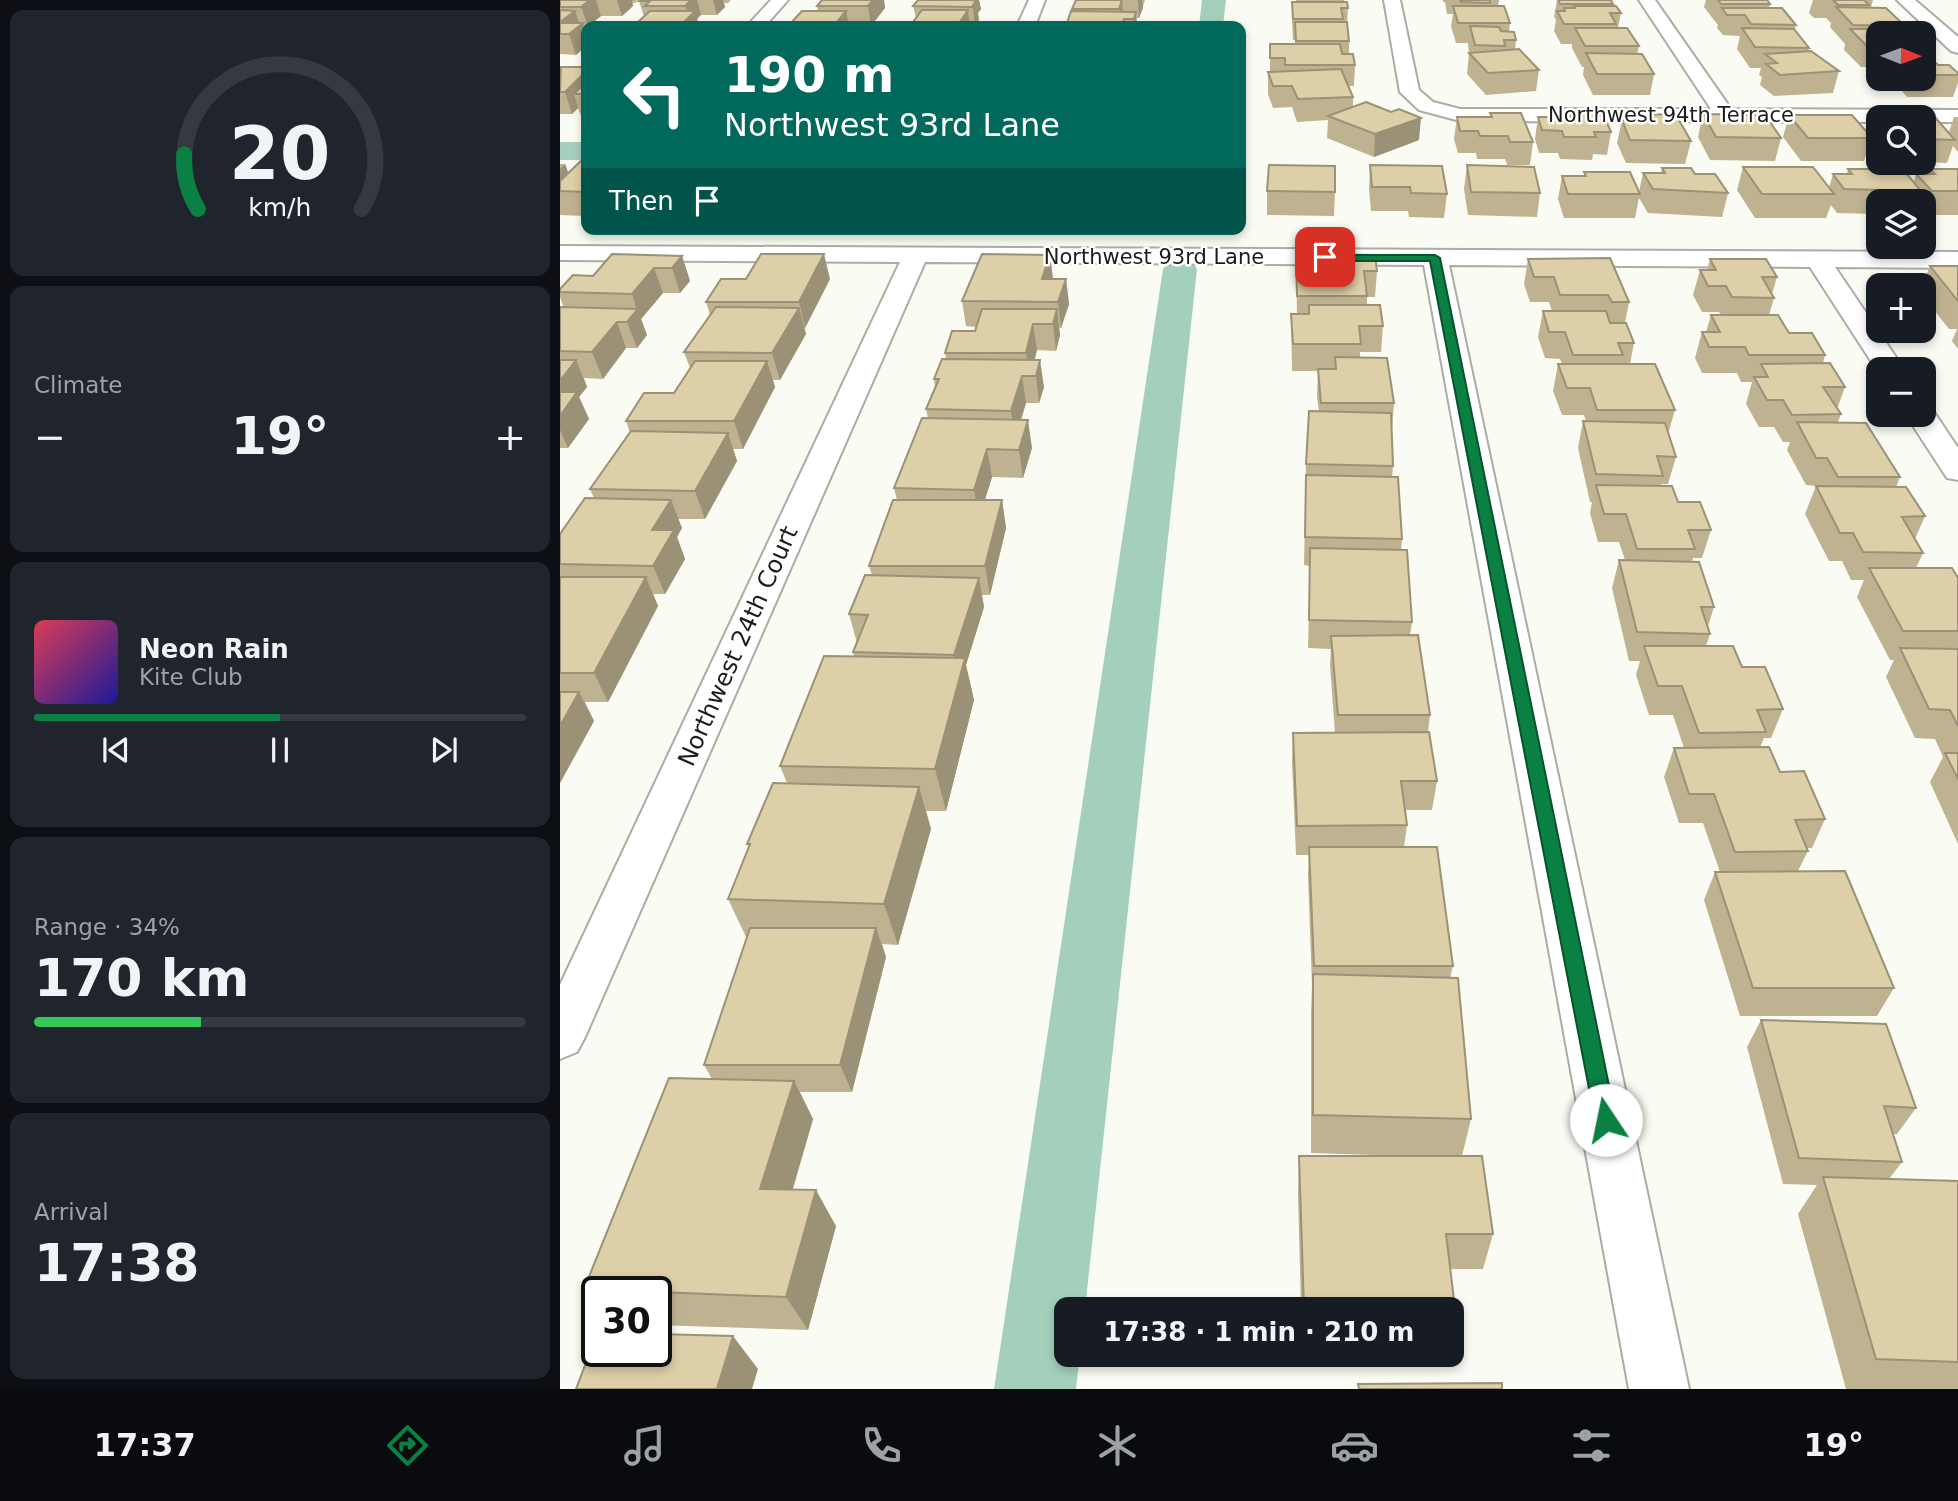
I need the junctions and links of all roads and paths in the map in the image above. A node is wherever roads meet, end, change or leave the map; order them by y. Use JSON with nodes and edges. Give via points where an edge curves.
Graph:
{"nodes":[{"id":1,"x":780,"y":0,"type":"edge"},
{"id":2,"x":1037,"y":0,"type":"edge"},
{"id":3,"x":1392,"y":0,"type":"edge"},
{"id":4,"x":1647,"y":0,"type":"edge"},
{"id":5,"x":1905,"y":0,"type":"edge"},
{"id":6,"x":761,"y":21,"type":"edge"},
{"id":7,"x":1028,"y":21,"type":"edge"},
{"id":8,"x":1958,"y":47,"type":"edge"},
{"id":9,"x":1724,"y":114,"type":"junction"},
{"id":10,"x":1958,"y":116,"type":"edge"},
{"id":11,"x":560,"y":253,"type":"edge"},
{"id":12,"x":916,"y":255,"type":"junction"},
{"id":13,"x":1435,"y":258,"type":"junction"},
{"id":14,"x":1818,"y":260,"type":"junction"},
{"id":15,"x":1958,"y":260,"type":"edge"},
{"id":16,"x":1882,"y":357,"type":"edge"},
{"id":17,"x":1929,"y":427,"type":"edge"},
{"id":18,"x":1958,"y":471,"type":"edge"},
{"id":19,"x":560,"y":1037,"type":"edge"},
{"id":20,"x":1659,"y":1389,"type":"edge"}],
"edges":[{"from":1,"to":6,"type":"street"},
{"from":2,"to":7,"type":"street"},
{"from":3,"to":9,"type":"street","name":"Northwest 94th Terrace","via":[[1410,92],[1426,106],[1460,115]]},
{"from":4,"to":9,"type":"street"},
{"from":5,"to":8,"type":"street"},
{"from":9,"to":10,"type":"street","name":"Northwest 94th Terrace"},
{"from":11,"to":12,"type":"street","name":"Northwest 93rd Lane"},
{"from":12,"to":13,"type":"street","name":"Northwest 93rd Lane"},
{"from":12,"to":19,"type":"street","name":"Northwest 24th Court"},
{"from":13,"to":14,"type":"street","name":"Northwest 93rd Lane"},
{"from":13,"to":20,"type":"street"},
{"from":14,"to":15,"type":"street","name":"Northwest 93rd Lane"},
{"from":14,"to":16,"type":"street"},
{"from":17,"to":18,"type":"street"}]}
